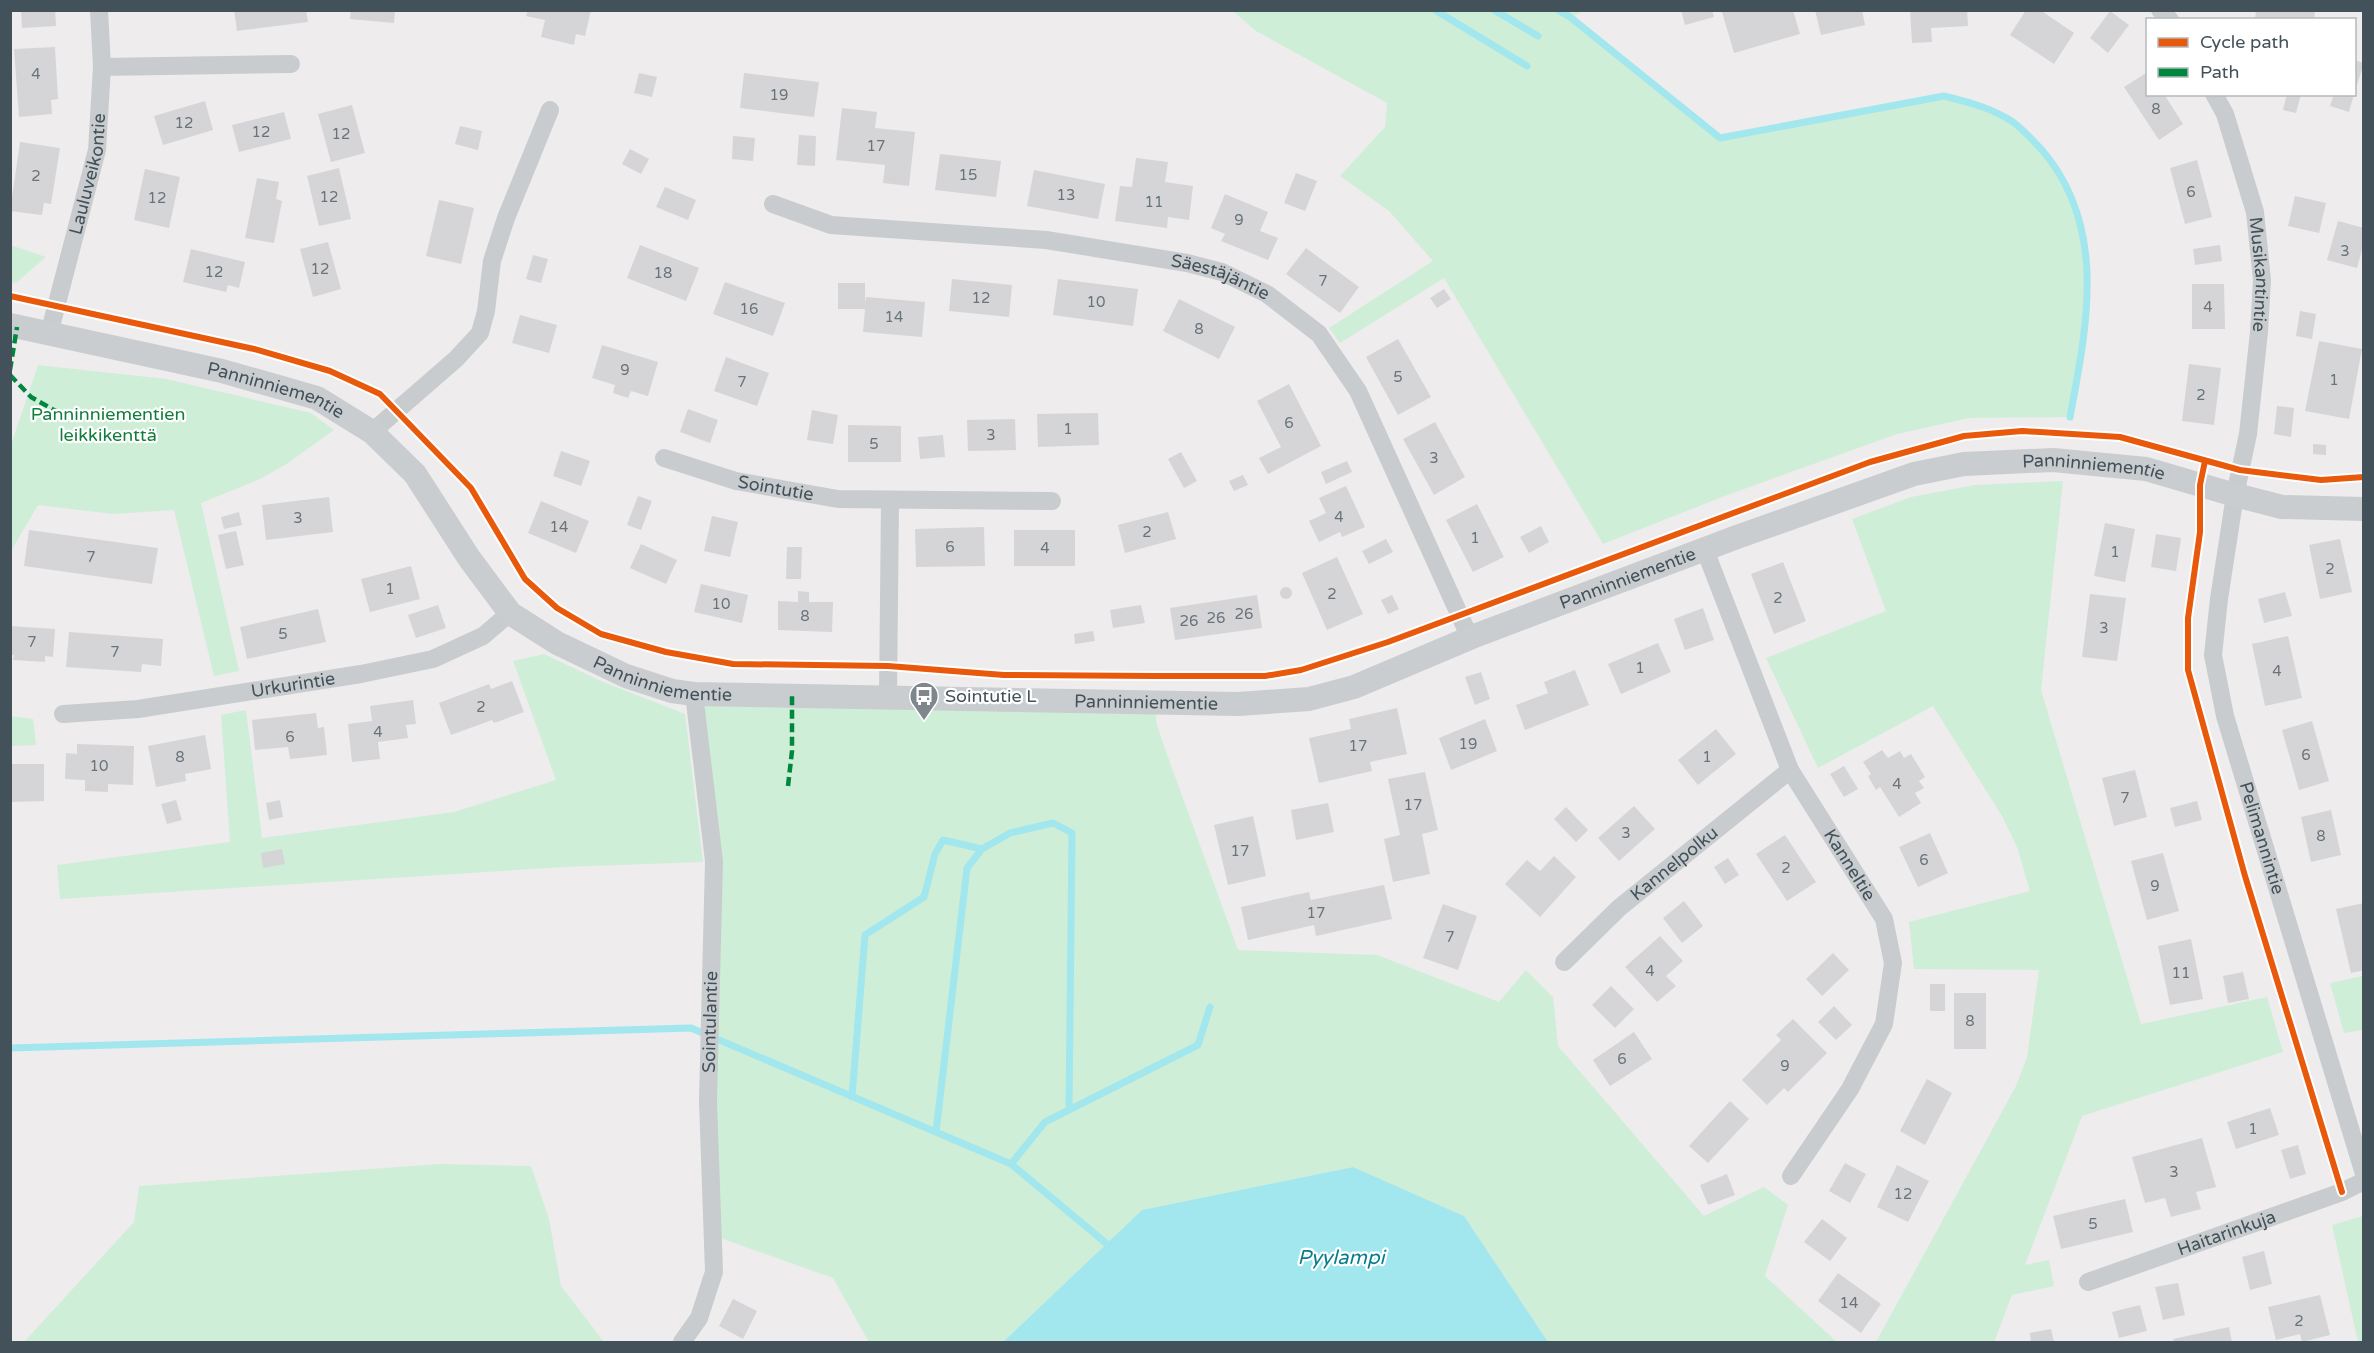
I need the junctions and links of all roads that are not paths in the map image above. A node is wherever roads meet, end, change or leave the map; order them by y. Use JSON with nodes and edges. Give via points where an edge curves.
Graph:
{"nodes":[{"id":1,"x":99,"y":10,"type":"edge"},
{"id":2,"x":291,"y":64,"type":"dead end"},
{"id":3,"x":102,"y":67,"type":"junction"},
{"id":4,"x":2215,"y":96,"type":"edge"},
{"id":5,"x":550,"y":110,"type":"dead end"},
{"id":6,"x":773,"y":204,"type":"dead end"},
{"id":7,"x":10,"y":325,"type":"edge"},
{"id":8,"x":49,"y":334,"type":"junction"},
{"id":9,"x":372,"y":432,"type":"junction"},
{"id":10,"x":664,"y":458,"type":"dead end"},
{"id":11,"x":2235,"y":495,"type":"junction"},
{"id":12,"x":890,"y":501,"type":"junction"},
{"id":13,"x":1052,"y":501,"type":"dead end"},
{"id":14,"x":2364,"y":509,"type":"edge"},
{"id":15,"x":1705,"y":550,"type":"junction"},
{"id":16,"x":510,"y":613,"type":"junction"},
{"id":17,"x":1470,"y":638,"type":"junction"},
{"id":18,"x":694,"y":694,"type":"junction"},
{"id":19,"x":888,"y":697,"type":"junction"},
{"id":20,"x":63,"y":714,"type":"dead end"},
{"id":21,"x":1790,"y":770,"type":"junction"},
{"id":22,"x":1564,"y":962,"type":"dead end"},
{"id":23,"x":2364,"y":1174,"type":"edge"},
{"id":24,"x":1791,"y":1176,"type":"dead end"},
{"id":25,"x":2364,"y":1181,"type":"edge"},
{"id":26,"x":2088,"y":1282,"type":"dead end"},
{"id":27,"x":681,"y":1342,"type":"edge"}],
"edges":[{"from":1,"to":3,"type":"street","name":"Lauluveikontie"},
{"from":2,"to":3,"type":"street"},
{"from":3,"to":8,"type":"street","name":"Lauluveikontie","via":[[97,150]]},
{"from":4,"to":11,"type":"street","name":"Musikantintie","via":[[2225,114],[2255,212],[2262,280],[2248,434]]},
{"from":5,"to":9,"type":"street","via":[[492,261],[480,333]]},
{"from":6,"to":17,"type":"street","name":"Säestäjäntie","via":[[831,225],[1046,240],[1187,263],[1222,273],[1267,294],[1319,334],[1358,391]]},
{"from":7,"to":8,"type":"street","name":"Panninniementie"},
{"from":8,"to":9,"type":"street","name":"Panninniementie","via":[[222,371],[317,399]]},
{"from":9,"to":16,"type":"street","name":"Panninniementie","via":[[414,474]]},
{"from":10,"to":12,"type":"street","name":"Sointutie","via":[[736,481],[799,494]]},
{"from":11,"to":14,"type":"street","name":"Panninniementie","via":[[2282,507]]},
{"from":11,"to":15,"type":"street","name":"Panninniementie","via":[[2145,469],[2053,460],[1970,463],[1914,474]]},
{"from":11,"to":23,"type":"street","name":"Pelimannintie","via":[[2213,655],[2226,716]]},
{"from":12,"to":13,"type":"street","name":"Sointutie"},
{"from":12,"to":19,"type":"street"},
{"from":15,"to":17,"type":"street","name":"Panninniementie"},
{"from":15,"to":21,"type":"street","name":"Kanneltie"},
{"from":16,"to":18,"type":"street","name":"Panninniementie","via":[[556,643],[626,676]]},
{"from":16,"to":20,"type":"street","name":"Urkurintie","via":[[483,636],[433,659],[138,709]]},
{"from":17,"to":19,"type":"street","name":"Panninniementie","via":[[1354,687],[1309,699],[1261,704]]},
{"from":18,"to":19,"type":"street","name":"Panninniementie"},
{"from":18,"to":27,"type":"street","name":"Sointulantie","via":[[714,861],[708,1101],[714,1272],[699,1318]]},
{"from":21,"to":22,"type":"street","name":"Kannelpolku","via":[[1619,908]]},
{"from":21,"to":24,"type":"street","name":"Kanneltie","via":[[1884,919],[1893,963],[1884,1024],[1851,1089]]},
{"from":25,"to":26,"type":"street","name":"Haitarinkuja"}]}
